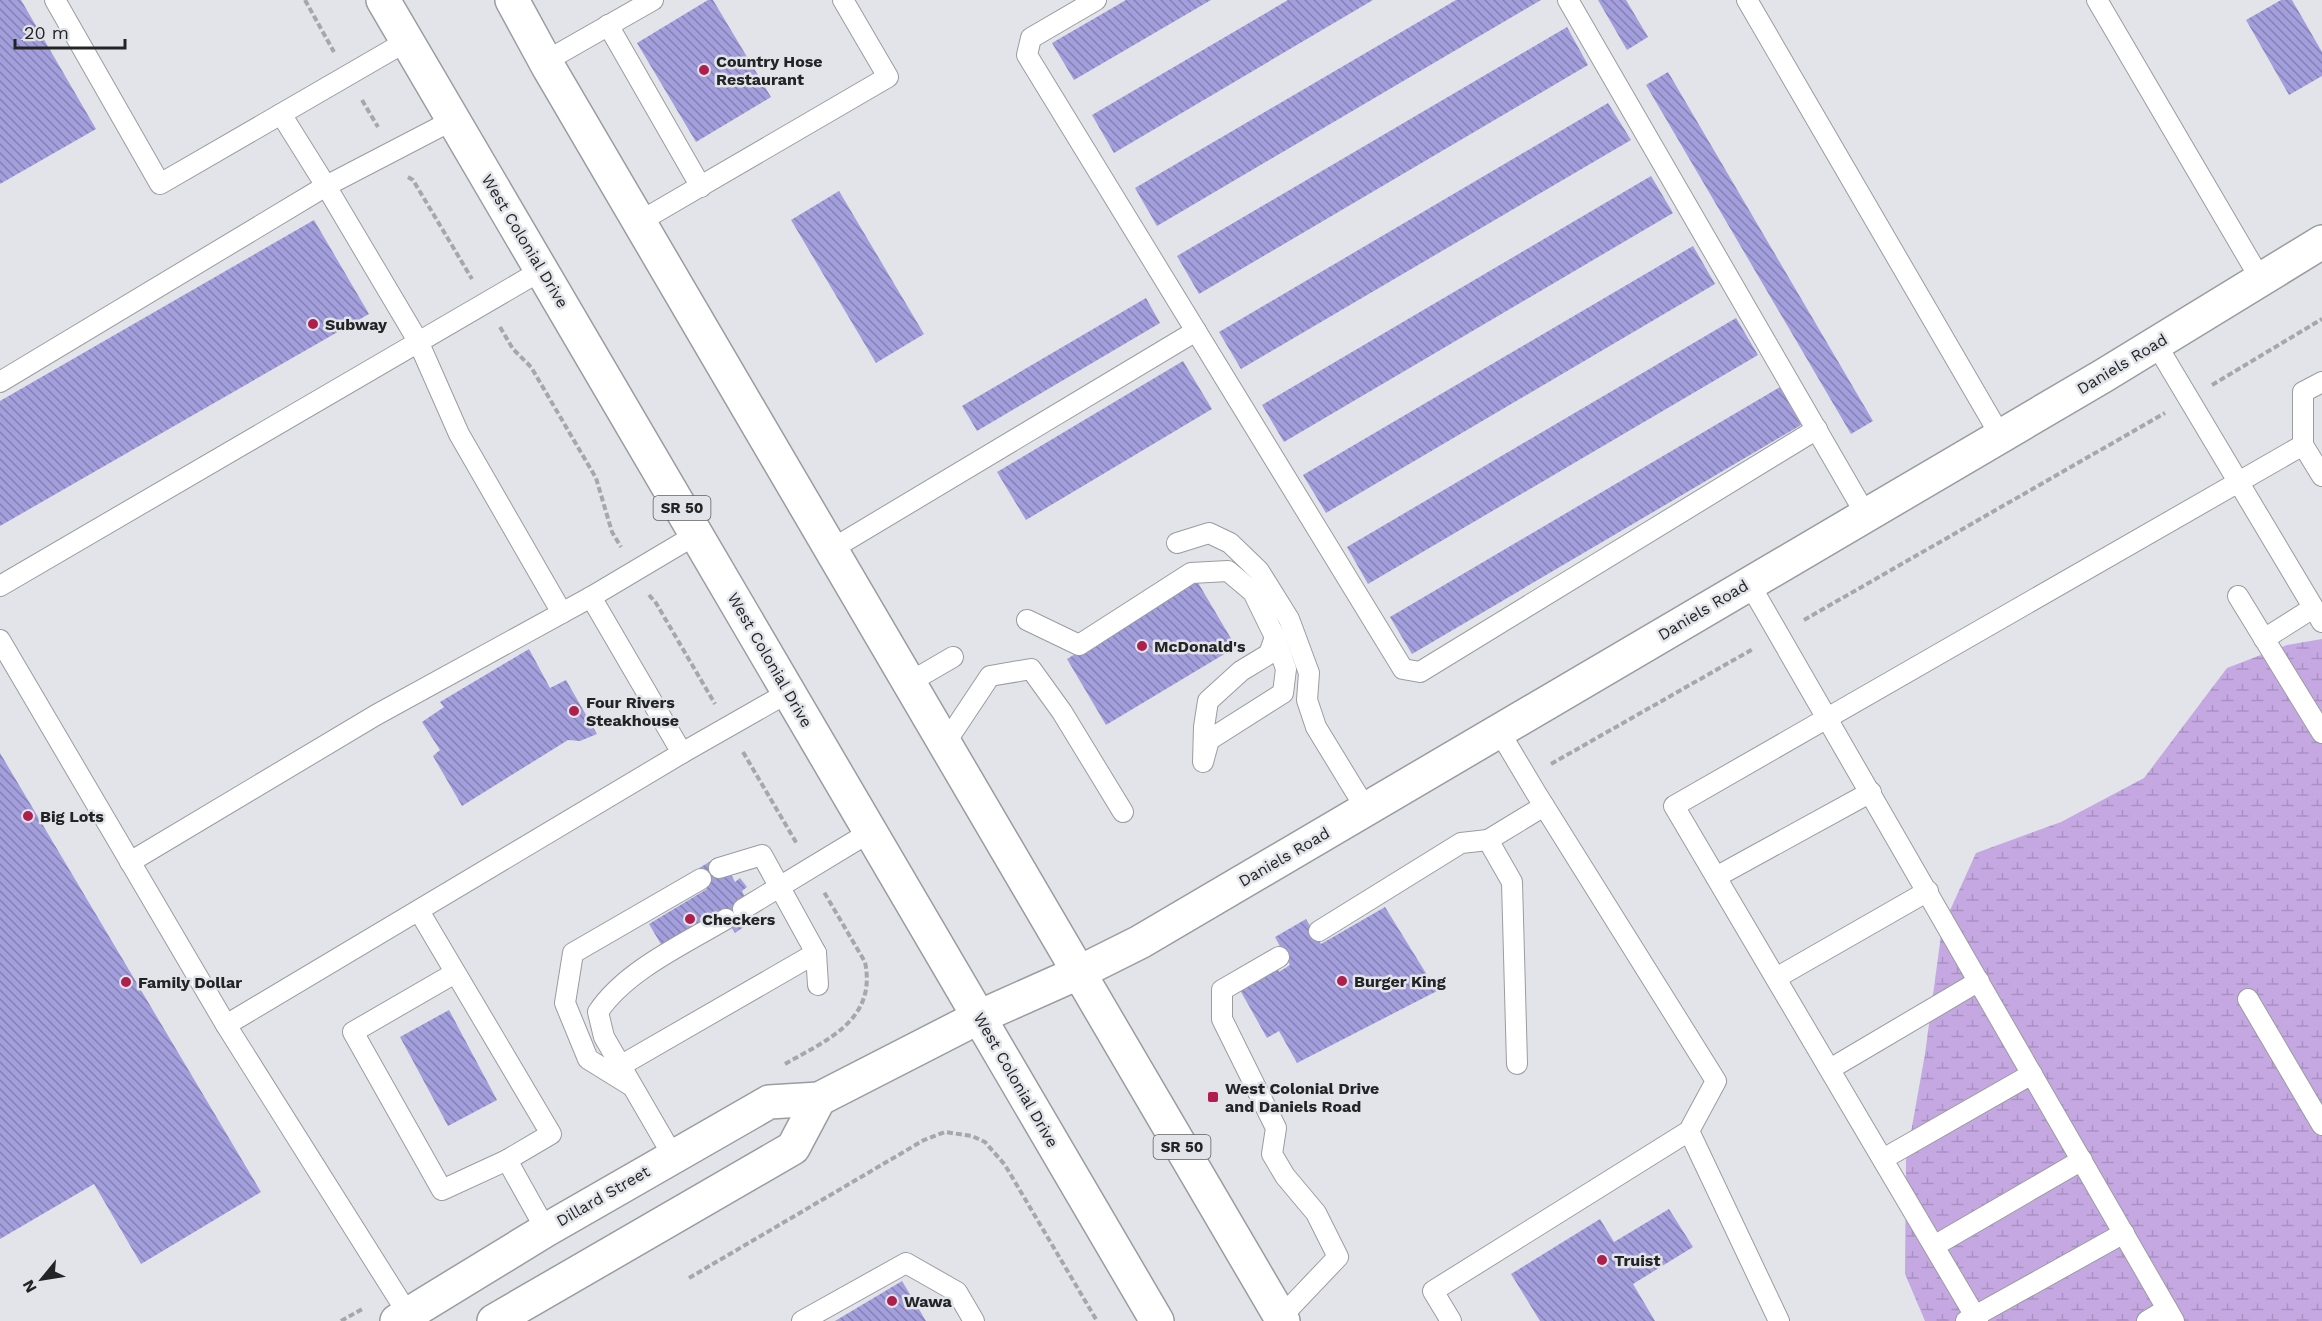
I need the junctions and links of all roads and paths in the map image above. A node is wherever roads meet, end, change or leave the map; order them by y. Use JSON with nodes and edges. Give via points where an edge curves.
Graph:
{"nodes":[{"id":1,"x":55,"y":0,"type":"edge"},
{"id":2,"x":383,"y":0,"type":"edge"},
{"id":3,"x":512,"y":0,"type":"edge"},
{"id":4,"x":653,"y":0,"type":"edge"},
{"id":5,"x":843,"y":0,"type":"edge"},
{"id":6,"x":1096,"y":0,"type":"edge"},
{"id":7,"x":1568,"y":0,"type":"edge"},
{"id":8,"x":1747,"y":0,"type":"edge"},
{"id":9,"x":2097,"y":0,"type":"edge"},
{"id":10,"x":608,"y":25,"type":"junction"},
{"id":11,"x":407,"y":41,"type":"junction"},
{"id":12,"x":546,"y":61,"type":"junction"},
{"id":13,"x":281,"y":114,"type":"junction"},
{"id":14,"x":453,"y":120,"type":"junction"},
{"id":15,"x":326,"y":186,"type":"junction"},
{"id":16,"x":700,"y":188,"type":"junction"},
{"id":17,"x":639,"y":222,"type":"junction"},
{"id":18,"x":2322,"y":242,"type":"edge"},
{"id":19,"x":542,"y":270,"type":"junction"},
{"id":20,"x":2261,"y":280,"type":"junction"},
{"id":21,"x":2322,"y":319,"type":"edge"},
{"id":22,"x":1196,"y":331,"type":"junction"},
{"id":23,"x":418,"y":341,"type":"junction"},
{"id":24,"x":2156,"y":345,"type":"junction"},
{"id":25,"x":0,"y":382,"type":"edge"},
{"id":26,"x":2322,"y":382,"type":"edge"},
{"id":27,"x":2188,"y":399,"type":"junction"},
{"id":28,"x":1816,"y":429,"type":"junction"},
{"id":29,"x":2000,"y":435,"type":"junction"},
{"id":30,"x":2303,"y":445,"type":"junction"},
{"id":31,"x":2322,"y":476,"type":"edge"},
{"id":32,"x":2238,"y":483,"type":"junction"},
{"id":33,"x":1866,"y":515,"type":"junction"},
{"id":34,"x":697,"y":534,"type":"junction"},
{"id":35,"x":1177,"y":543,"type":"dead end"},
{"id":36,"x":832,"y":549,"type":"junction"},
{"id":37,"x":1749,"y":583,"type":"junction"},
{"id":38,"x":0,"y":586,"type":"edge"},
{"id":39,"x":2238,"y":596,"type":"dead end"},
{"id":40,"x":591,"y":597,"type":"junction"},
{"id":41,"x":562,"y":613,"type":"junction"},
{"id":42,"x":2318,"y":615,"type":"edge"},
{"id":43,"x":1027,"y":620,"type":"dead end"},
{"id":44,"x":1780,"y":633,"type":"junction"},
{"id":45,"x":1275,"y":637,"type":"junction"},
{"id":46,"x":2264,"y":639,"type":"junction"},
{"id":47,"x":0,"y":640,"type":"edge"},
{"id":48,"x":953,"y":657,"type":"dead end"},
{"id":49,"x":910,"y":682,"type":"junction"},
{"id":50,"x":789,"y":692,"type":"junction"},
{"id":51,"x":1828,"y":717,"type":"junction"},
{"id":52,"x":1499,"y":731,"type":"junction"},
{"id":53,"x":2322,"y":733,"type":"edge"},
{"id":54,"x":946,"y":742,"type":"junction"},
{"id":55,"x":682,"y":753,"type":"junction"},
{"id":56,"x":1527,"y":778,"type":"junction"},
{"id":57,"x":1870,"y":792,"type":"junction"},
{"id":58,"x":1544,"y":807,"type":"junction"},
{"id":59,"x":1366,"y":809,"type":"junction"},
{"id":60,"x":1123,"y":812,"type":"dead end"},
{"id":61,"x":870,"y":832,"type":"junction"},
{"id":62,"x":1488,"y":840,"type":"junction"},
{"id":63,"x":130,"y":862,"type":"junction"},
{"id":64,"x":719,"y":868,"type":"dead end"},
{"id":65,"x":1716,"y":877,"type":"junction"},
{"id":66,"x":701,"y":879,"type":"dead end"},
{"id":67,"x":780,"y":886,"type":"junction"},
{"id":68,"x":1928,"y":891,"type":"junction"},
{"id":69,"x":419,"y":911,"type":"junction"},
{"id":70,"x":1319,"y":931,"type":"dead end"},
{"id":71,"x":816,"y":953,"type":"junction"},
{"id":72,"x":1279,"y":957,"type":"dead end"},
{"id":73,"x":1080,"y":972,"type":"junction"},
{"id":74,"x":455,"y":973,"type":"junction"},
{"id":75,"x":1776,"y":978,"type":"junction"},
{"id":76,"x":1979,"y":981,"type":"junction"},
{"id":77,"x":818,"y":985,"type":"dead end"},
{"id":78,"x":2248,"y":999,"type":"dead end"},
{"id":79,"x":979,"y":1017,"type":"junction"},
{"id":80,"x":226,"y":1025,"type":"junction"},
{"id":81,"x":1517,"y":1065,"type":"dead end"},
{"id":82,"x":620,"y":1066,"type":"junction"},
{"id":83,"x":1830,"y":1069,"type":"junction"},
{"id":84,"x":2032,"y":1074,"type":"junction"},
{"id":85,"x":633,"y":1086,"type":"junction"},
{"id":86,"x":819,"y":1099,"type":"junction"},
{"id":87,"x":2322,"y":1125,"type":"edge"},
{"id":88,"x":1689,"y":1131,"type":"junction"},
{"id":89,"x":674,"y":1156,"type":"junction"},
{"id":90,"x":1883,"y":1159,"type":"junction"},
{"id":91,"x":507,"y":1160,"type":"junction"},
{"id":92,"x":2082,"y":1160,"type":"junction"},
{"id":93,"x":546,"y":1230,"type":"junction"},
{"id":94,"x":2124,"y":1233,"type":"junction"},
{"id":95,"x":1934,"y":1246,"type":"junction"},
{"id":96,"x":688,"y":1278,"type":"dead end"},
{"id":97,"x":2171,"y":1315,"type":"edge"},
{"id":98,"x":402,"y":1318,"type":"edge"},
{"id":99,"x":1282,"y":1319,"type":"edge"},
{"id":100,"x":1973,"y":1319,"type":"edge"},
{"id":101,"x":494,"y":1321,"type":"edge"},
{"id":102,"x":802,"y":1321,"type":"edge"},
{"id":103,"x":974,"y":1321,"type":"edge"},
{"id":104,"x":1097,"y":1321,"type":"edge"},
{"id":105,"x":1157,"y":1321,"type":"edge"},
{"id":106,"x":1451,"y":1321,"type":"edge"},
{"id":107,"x":1779,"y":1321,"type":"edge"},
{"id":108,"x":2147,"y":1321,"type":"edge"}],
"edges":[{"from":1,"to":13,"type":"lane","via":[[160,184]]},
{"from":2,"to":11,"type":"main road","name":"West Colonial Drive","number":"SR 50"},
{"from":3,"to":12,"type":"main road","number":"SR 50"},
{"from":4,"to":10,"type":"lane"},
{"from":5,"to":16,"type":"lane","via":[[888,77]]},
{"from":6,"to":22,"type":"lane","via":[[1031,38],[1027,55]]},
{"from":7,"to":28,"type":"lane"},
{"from":8,"to":29,"type":"lane"},
{"from":9,"to":20,"type":"lane"},
{"from":10,"to":12,"type":"lane"},
{"from":10,"to":16,"type":"lane"},
{"from":11,"to":13,"type":"lane"},
{"from":11,"to":14,"type":"main road","name":"West Colonial Drive","number":"SR 50"},
{"from":12,"to":17,"type":"main road","number":"SR 50"},
{"from":13,"to":15,"type":"lane"},
{"from":14,"to":15,"type":"lane"},
{"from":14,"to":19,"type":"main road","name":"West Colonial Drive","number":"SR 50"},
{"from":15,"to":23,"type":"lane"},
{"from":15,"to":25,"type":"lane"},
{"from":16,"to":17,"type":"lane"},
{"from":17,"to":36,"type":"main road","number":"SR 50"},
{"from":18,"to":20,"type":"main road","name":"Daniels Road"},
{"from":19,"to":23,"type":"lane"},
{"from":19,"to":34,"type":"main road","name":"West Colonial Drive","number":"SR 50"},
{"from":20,"to":24,"type":"main road","name":"Daniels Road"},
{"from":21,"to":27,"type":"path"},
{"from":22,"to":28,"type":"lane","via":[[1402,669],[1420,672]]},
{"from":22,"to":36,"type":"lane"},
{"from":23,"to":38,"type":"lane"},
{"from":23,"to":41,"type":"lane","via":[[459,434]]},
{"from":24,"to":27,"type":"lane"},
{"from":24,"to":29,"type":"main road","name":"Daniels Road"},
{"from":26,"to":30,"type":"lane","via":[[2303,392]]},
{"from":27,"to":32,"type":"lane"},
{"from":27,"to":44,"type":"path"},
{"from":28,"to":33,"type":"lane"},
{"from":29,"to":33,"type":"main road","name":"Daniels Road"},
{"from":30,"to":31,"type":"lane"},
{"from":30,"to":32,"type":"lane"},
{"from":32,"to":42,"type":"lane"},
{"from":32,"to":51,"type":"lane"},
{"from":33,"to":37,"type":"main road","name":"Daniels Road"},
{"from":34,"to":40,"type":"lane"},
{"from":34,"to":50,"type":"main road","name":"West Colonial Drive","number":"SR 50"},
{"from":35,"to":59,"type":"lane","via":[[1209,533],[1230,543],[1259,571],[1289,619],[1309,674],[1307,700],[1316,727]]},
{"from":36,"to":49,"type":"main road","number":"SR 50"},
{"from":37,"to":44,"type":"lane"},
{"from":37,"to":52,"type":"main road","name":"Daniels Road"},
{"from":39,"to":46,"type":"lane"},
{"from":40,"to":41,"type":"lane"},
{"from":40,"to":55,"type":"lane"},
{"from":41,"to":63,"type":"lane","via":[[376,715]]},
{"from":42,"to":46,"type":"lane"},
{"from":43,"to":45,"type":"lane","via":[[1079,645],[1191,573],[1228,571],[1253,592]]},
{"from":44,"to":51,"type":"lane"},
{"from":44,"to":56,"type":"path"},
{"from":45,"to":45,"type":"lane","via":[[1269,654],[1241,671],[1208,701],[1203,762],[1209,740],[1283,693],[1286,669]]},
{"from":46,"to":53,"type":"lane"},
{"from":47,"to":63,"type":"lane"},
{"from":48,"to":49,"type":"lane"},
{"from":49,"to":54,"type":"main road","number":"SR 50"},
{"from":50,"to":55,"type":"lane"},
{"from":50,"to":61,"type":"main road","name":"West Colonial Drive","number":"SR 50"},
{"from":51,"to":57,"type":"lane"},
{"from":51,"to":65,"type":"lane","via":[[1674,806]]},
{"from":52,"to":56,"type":"lane"},
{"from":52,"to":59,"type":"main road","name":"Daniels Road"},
{"from":54,"to":60,"type":"lane","via":[[990,676],[1031,669]]},
{"from":54,"to":73,"type":"main road","number":"SR 50"},
{"from":55,"to":69,"type":"lane"},
{"from":56,"to":58,"type":"lane"},
{"from":57,"to":65,"type":"lane"},
{"from":57,"to":68,"type":"lane"},
{"from":58,"to":62,"type":"lane"},
{"from":58,"to":88,"type":"lane","via":[[1716,1080]]},
{"from":59,"to":73,"type":"main road","name":"Daniels Road","via":[[1140,942]]},
{"from":61,"to":67,"type":"lane"},
{"from":61,"to":79,"type":"main road","name":"West Colonial Drive","number":"SR 50"},
{"from":62,"to":70,"type":"lane","via":[[1461,843]]},
{"from":62,"to":81,"type":"lane","via":[[1512,882]]},
{"from":63,"to":80,"type":"lane"},
{"from":64,"to":67,"type":"lane","via":[[762,855]]},
{"from":65,"to":75,"type":"lane"},
{"from":66,"to":85,"type":"lane","via":[[573,953],[565,1003],[588,1059]]},
{"from":67,"to":71,"type":"lane"},
{"from":67,"to":82,"type":"lane","via":[[658,959],[609,996],[598,1012],[604,1037]]},
{"from":68,"to":75,"type":"lane"},
{"from":68,"to":76,"type":"lane"},
{"from":69,"to":74,"type":"lane"},
{"from":69,"to":80,"type":"lane"},
{"from":71,"to":77,"type":"lane"},
{"from":71,"to":82,"type":"lane"},
{"from":72,"to":99,"type":"lane","via":[[1222,990],[1222,1019],[1276,1128],[1272,1154],[1316,1213],[1338,1257]]},
{"from":73,"to":79,"type":"main road","name":"Dillard Street"},
{"from":73,"to":99,"type":"main road","number":"SR 50"},
{"from":74,"to":91,"type":"lane","via":[[551,1134]]},
{"from":74,"to":91,"type":"lane","via":[[354,1032],[442,1190]]},
{"from":75,"to":83,"type":"lane"},
{"from":76,"to":83,"type":"lane"},
{"from":76,"to":84,"type":"lane"},
{"from":78,"to":87,"type":"lane"},
{"from":79,"to":86,"type":"main road","name":"Dillard Street"},
{"from":79,"to":105,"type":"main road","name":"West Colonial Drive","number":"SR 50"},
{"from":80,"to":98,"type":"lane"},
{"from":82,"to":85,"type":"lane"},
{"from":83,"to":90,"type":"lane"},
{"from":84,"to":90,"type":"lane"},
{"from":84,"to":92,"type":"lane"},
{"from":85,"to":89,"type":"lane"},
{"from":86,"to":89,"type":"main road","name":"Dillard Street","via":[[769,1101]]},
{"from":86,"to":101,"type":"main road","via":[[794,1148]]},
{"from":88,"to":106,"type":"lane","via":[[1433,1291]]},
{"from":88,"to":107,"type":"lane"},
{"from":89,"to":93,"type":"main road","name":"Dillard Street"},
{"from":90,"to":95,"type":"lane"},
{"from":91,"to":93,"type":"lane"},
{"from":92,"to":94,"type":"lane"},
{"from":92,"to":95,"type":"lane"},
{"from":93,"to":98,"type":"main road","name":"Dillard Street"},
{"from":94,"to":97,"type":"lane"},
{"from":94,"to":100,"type":"lane"},
{"from":95,"to":100,"type":"lane"},
{"from":96,"to":104,"type":"path","via":[[924,1140],[945,1132],[985,1142],[1005,1165]]},
{"from":97,"to":108,"type":"lane"},
{"from":102,"to":103,"type":"lane","via":[[906,1263],[957,1292]]}]}
